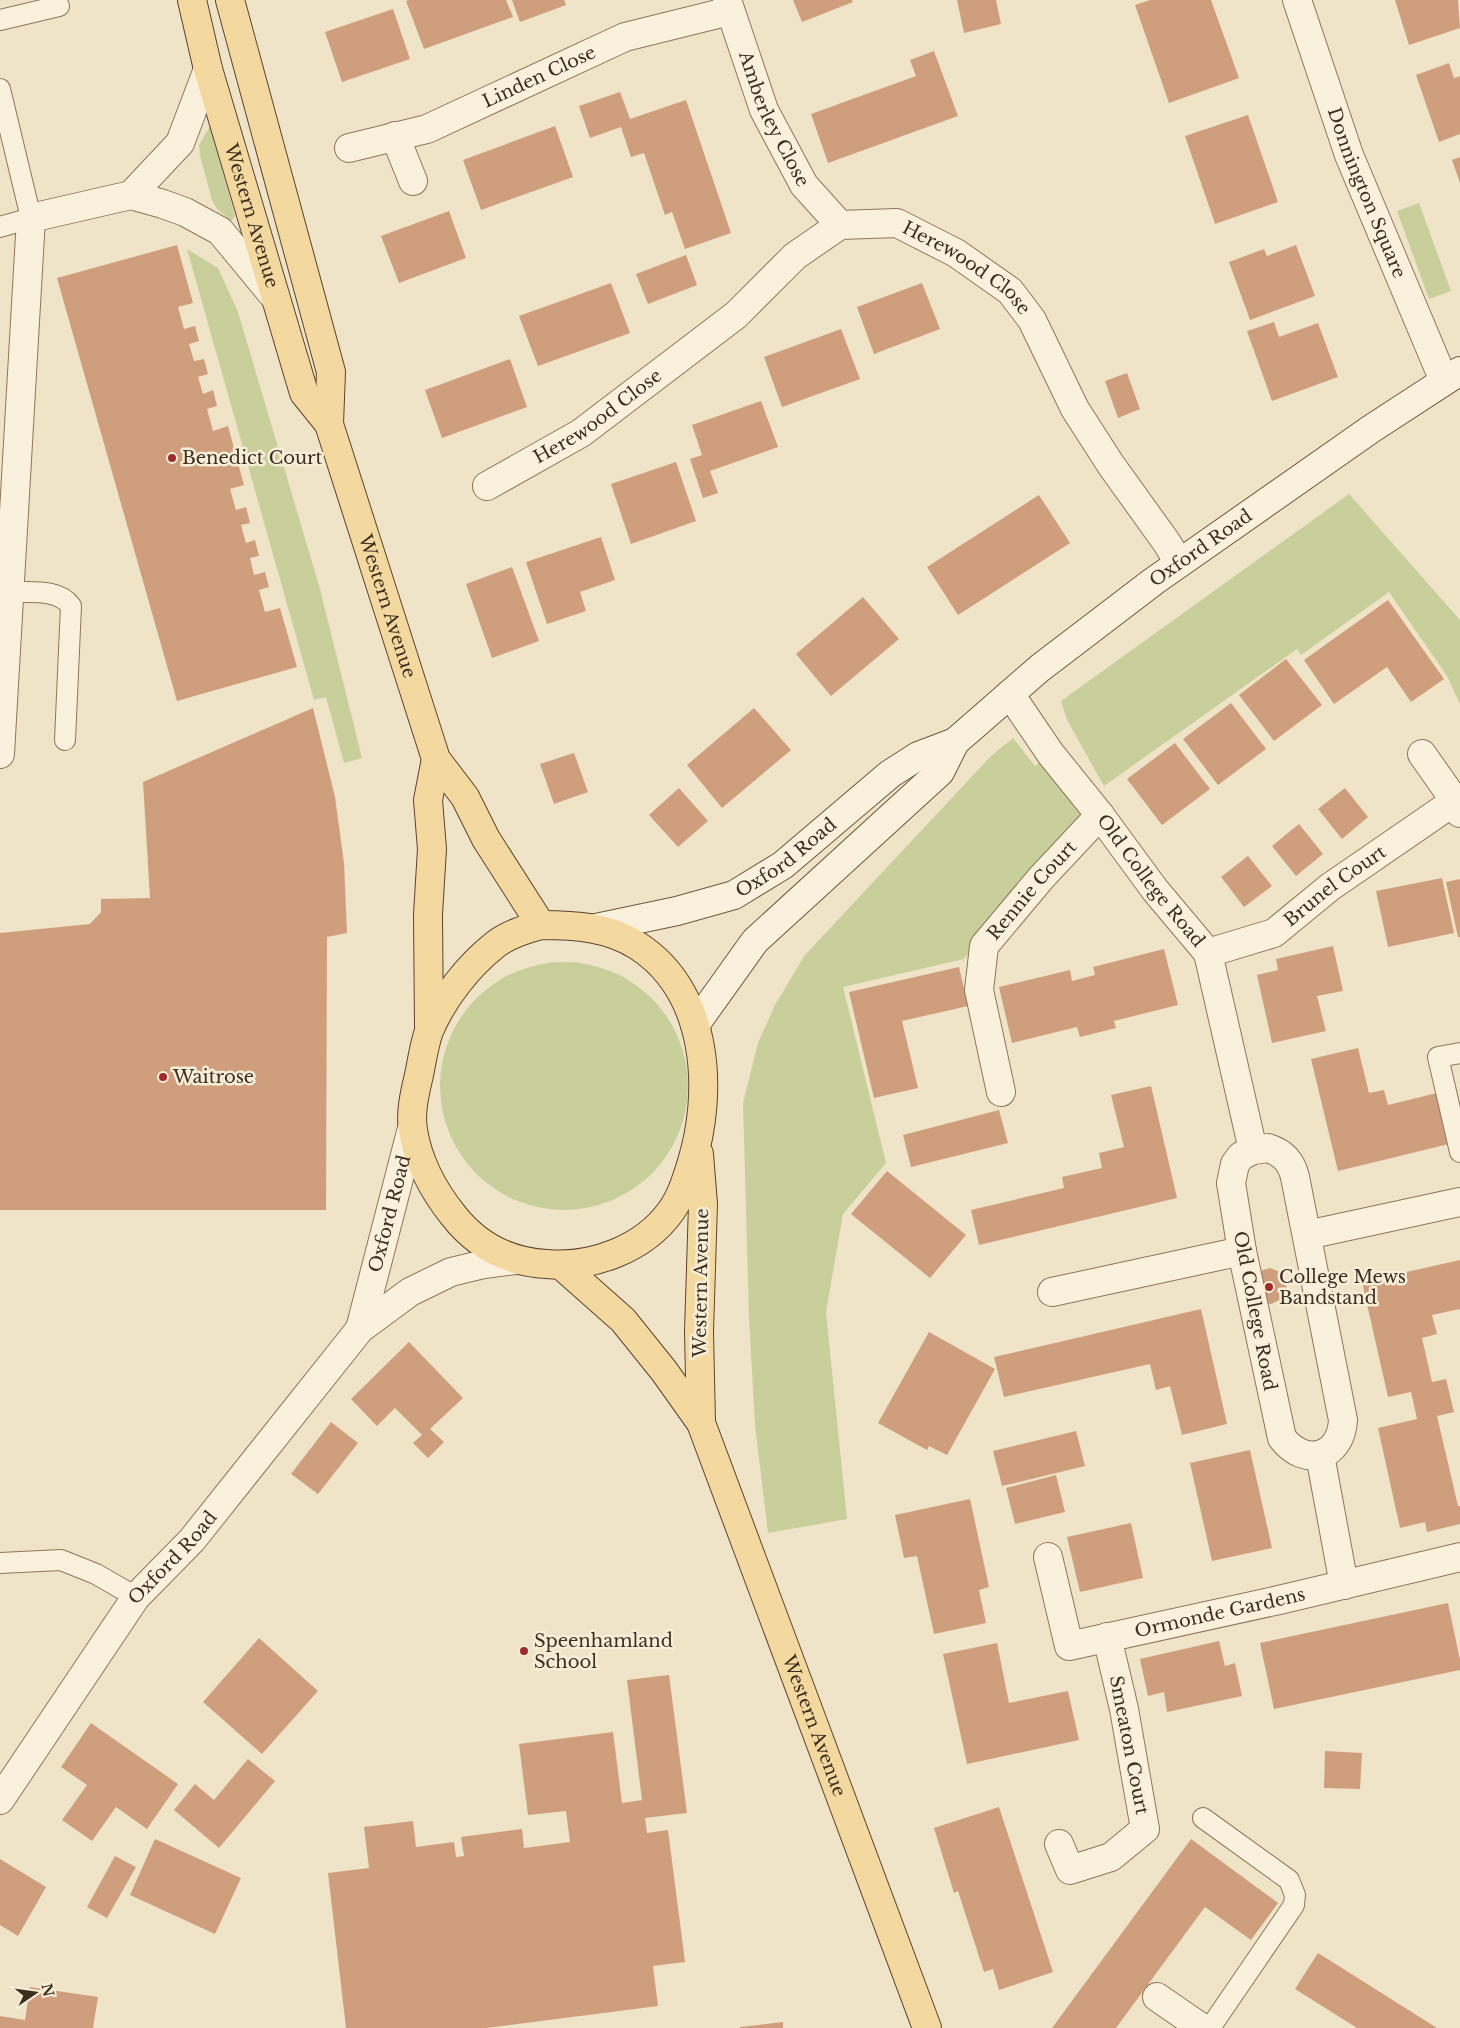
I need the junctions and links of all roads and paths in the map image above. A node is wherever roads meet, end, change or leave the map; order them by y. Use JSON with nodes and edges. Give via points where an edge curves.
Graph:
{"nodes":[{"id":1,"x":192,"y":0,"type":"edge"},
{"id":2,"x":230,"y":0,"type":"edge"},
{"id":3,"x":1297,"y":0,"type":"edge"},
{"id":4,"x":59,"y":6,"type":"dead end"},
{"id":5,"x":729,"y":6,"type":"edge"},
{"id":6,"x":0,"y":20,"type":"edge"},
{"id":7,"x":208,"y":69,"type":"junction"},
{"id":8,"x":0,"y":89,"type":"edge"},
{"id":9,"x":395,"y":136,"type":"junction"},
{"id":10,"x":348,"y":148,"type":"dead end"},
{"id":11,"x":413,"y":181,"type":"dead end"},
{"id":12,"x":131,"y":195,"type":"junction"},
{"id":13,"x":31,"y":218,"type":"junction"},
{"id":14,"x":840,"y":225,"type":"junction"},
{"id":15,"x":0,"y":227,"type":"edge"},
{"id":16,"x":273,"y":295,"type":"junction"},
{"id":17,"x":1452,"y":376,"type":"edge"},
{"id":18,"x":329,"y":424,"type":"junction"},
{"id":19,"x":487,"y":486,"type":"dead end"},
{"id":20,"x":1179,"y":563,"type":"junction"},
{"id":21,"x":9,"y":592,"type":"junction"},
{"id":22,"x":1010,"y":694,"type":"junction"},
{"id":23,"x":65,"y":740,"type":"dead end"},
{"id":24,"x":955,"y":742,"type":"junction"},
{"id":25,"x":0,"y":754,"type":"edge"},
{"id":26,"x":1422,"y":754,"type":"dead end"},
{"id":27,"x":436,"y":759,"type":"junction"},
{"id":28,"x":1458,"y":807,"type":"edge"},
{"id":29,"x":1100,"y":815,"type":"junction"},
{"id":30,"x":542,"y":924,"type":"junction"},
{"id":31,"x":596,"y":928,"type":"junction"},
{"id":32,"x":1208,"y":953,"type":"junction"},
{"id":33,"x":695,"y":1025,"type":"junction"},
{"id":34,"x":429,"y":1032,"type":"junction"},
{"id":35,"x":1460,"y":1052,"type":"edge"},
{"id":36,"x":1001,"y":1092,"type":"dead end"},
{"id":37,"x":412,"y":1128,"type":"junction"},
{"id":38,"x":698,"y":1142,"type":"junction"},
{"id":39,"x":1253,"y":1150,"type":"junction"},
{"id":40,"x":1460,"y":1152,"type":"edge"},
{"id":41,"x":1460,"y":1202,"type":"edge"},
{"id":42,"x":1307,"y":1235,"type":"junction"},
{"id":43,"x":1242,"y":1251,"type":"junction"},
{"id":44,"x":516,"y":1260,"type":"junction"},
{"id":45,"x":562,"y":1266,"type":"junction"},
{"id":46,"x":1052,"y":1292,"type":"dead end"},
{"id":47,"x":360,"y":1329,"type":"junction"},
{"id":48,"x":702,"y":1423,"type":"junction"},
{"id":49,"x":1320,"y":1455,"type":"junction"},
{"id":50,"x":1048,"y":1557,"type":"dead end"},
{"id":51,"x":1460,"y":1557,"type":"edge"},
{"id":52,"x":0,"y":1563,"type":"edge"},
{"id":53,"x":1344,"y":1585,"type":"junction"},
{"id":54,"x":136,"y":1597,"type":"junction"},
{"id":55,"x":1108,"y":1638,"type":"junction"},
{"id":56,"x":0,"y":1800,"type":"edge"},
{"id":57,"x":1203,"y":1818,"type":"dead end"},
{"id":58,"x":1060,"y":1844,"type":"dead end"},
{"id":59,"x":1157,"y":1997,"type":"dead end"},
{"id":60,"x":927,"y":2028,"type":"edge"},
{"id":61,"x":1202,"y":2028,"type":"edge"},
{"id":62,"x":1210,"y":2028,"type":"edge"}],
"edges":[{"from":1,"to":7,"type":"main road","name":"Western Avenue"},
{"from":2,"to":18,"type":"main road","name":"Western Avenue","via":[[331,372]]},
{"from":3,"to":17,"type":"street","name":"Donnington Square","via":[[1349,155]]},
{"from":4,"to":6,"type":"lane"},
{"from":5,"to":9,"type":"street","name":"Linden Close","via":[[625,38],[427,128]]},
{"from":5,"to":14,"type":"street","name":"Amberley Close","via":[[764,110],[804,185]]},
{"from":7,"to":12,"type":"street","via":[[180,143]]},
{"from":7,"to":16,"type":"main road","name":"Western Avenue"},
{"from":8,"to":13,"type":"lane"},
{"from":9,"to":10,"type":"street","name":"Linden Close"},
{"from":9,"to":11,"type":"street"},
{"from":12,"to":13,"type":"street"},
{"from":12,"to":16,"type":"street","via":[[185,212],[220,231]]},
{"from":13,"to":15,"type":"lane"},
{"from":13,"to":21,"type":"street"},
{"from":14,"to":19,"type":"street","name":"Herewood Close","via":[[795,256],[736,315],[582,433]]},
{"from":14,"to":20,"type":"street","name":"Herewood Close","via":[[897,223],[956,253],[1010,290],[1032,320],[1075,409]]},
{"from":16,"to":18,"type":"main road","name":"Western Avenue","via":[[304,393]]},
{"from":17,"to":20,"type":"street","name":"Oxford Road"},
{"from":18,"to":27,"type":"main road","name":"Western Avenue"},
{"from":20,"to":22,"type":"street","name":"Oxford Road"},
{"from":21,"to":23,"type":"lane","via":[[55,594],[65,598],[71,606]]},
{"from":21,"to":25,"type":"street"},
{"from":22,"to":24,"type":"street","name":"Oxford Road"},
{"from":22,"to":29,"type":"street","name":"Old College Road","via":[[1050,753]]},
{"from":24,"to":31,"type":"street","name":"Oxford Road","via":[[918,756],[890,774],[783,865],[734,895],[677,912]]},
{"from":24,"to":33,"type":"street","name":"Oxford Road","via":[[940,772],[755,941]]},
{"from":26,"to":28,"type":"street","name":"Brunel Court"},
{"from":27,"to":30,"type":"main road","name":"Western Avenue","via":[[465,797],[486,839]]},
{"from":27,"to":34,"type":"main road","name":"Western Avenue","via":[[428,800],[432,849],[428,914]]},
{"from":28,"to":32,"type":"street","name":"Brunel Court","via":[[1330,887],[1274,933]]},
{"from":29,"to":32,"type":"street","name":"Old College Road","via":[[1155,890]]},
{"from":29,"to":36,"type":"street","name":"Rennie Court","via":[[984,946],[979,990]]},
{"from":30,"to":31,"type":"main road"},
{"from":30,"to":34,"type":"main road","via":[[520,930],[497,943],[480,958],[456,985]]},
{"from":31,"to":33,"type":"main road","via":[[637,946],[652,957],[678,988]]},
{"from":32,"to":39,"type":"street","name":"Old College Road"},
{"from":33,"to":38,"type":"main road","via":[[702,1084]]},
{"from":34,"to":37,"type":"main road","via":[[414,1098]]},
{"from":35,"to":40,"type":"lane","via":[[1438,1056]]},
{"from":37,"to":44,"type":"main road","via":[[424,1171],[459,1224],[490,1249]]},
{"from":37,"to":47,"type":"street","name":"Oxford Road"},
{"from":38,"to":45,"type":"main road","via":[[679,1197],[656,1227],[622,1250],[582,1264]]},
{"from":38,"to":48,"type":"main road","name":"Western Avenue","via":[[703,1204],[699,1332]]},
{"from":39,"to":42,"type":"street","via":[[1268,1148],[1278,1151],[1292,1166]]},
{"from":39,"to":43,"type":"street","name":"Old College Road","via":[[1241,1156],[1231,1174]]},
{"from":41,"to":42,"type":"street"},
{"from":42,"to":49,"type":"street","via":[[1343,1420],[1338,1442]]},
{"from":43,"to":46,"type":"street"},
{"from":43,"to":49,"type":"street","name":"Old College Road","via":[[1282,1438],[1298,1453]]},
{"from":44,"to":45,"type":"main road"},
{"from":44,"to":47,"type":"street","name":"Oxford Road","via":[[451,1272],[410,1292]]},
{"from":45,"to":48,"type":"main road","name":"Western Avenue","via":[[623,1320]]},
{"from":47,"to":54,"type":"street","name":"Oxford Road","via":[[192,1540]]},
{"from":48,"to":60,"type":"main road","name":"Western Avenue"},
{"from":49,"to":53,"type":"street"},
{"from":50,"to":55,"type":"street","name":"Ormonde Gardens","via":[[1069,1646]]},
{"from":51,"to":53,"type":"street","name":"Ormonde Gardens"},
{"from":52,"to":54,"type":"lane","via":[[61,1560],[96,1574]]},
{"from":53,"to":55,"type":"street","name":"Ormonde Gardens"},
{"from":54,"to":56,"type":"street","name":"Oxford Road"},
{"from":55,"to":58,"type":"street","name":"Smeaton Court","via":[[1145,1829],[1111,1857],[1070,1870]]},
{"from":57,"to":62,"type":"lane","via":[[1288,1880],[1295,1895],[1294,1905]]},
{"from":59,"to":61,"type":"street"}]}
